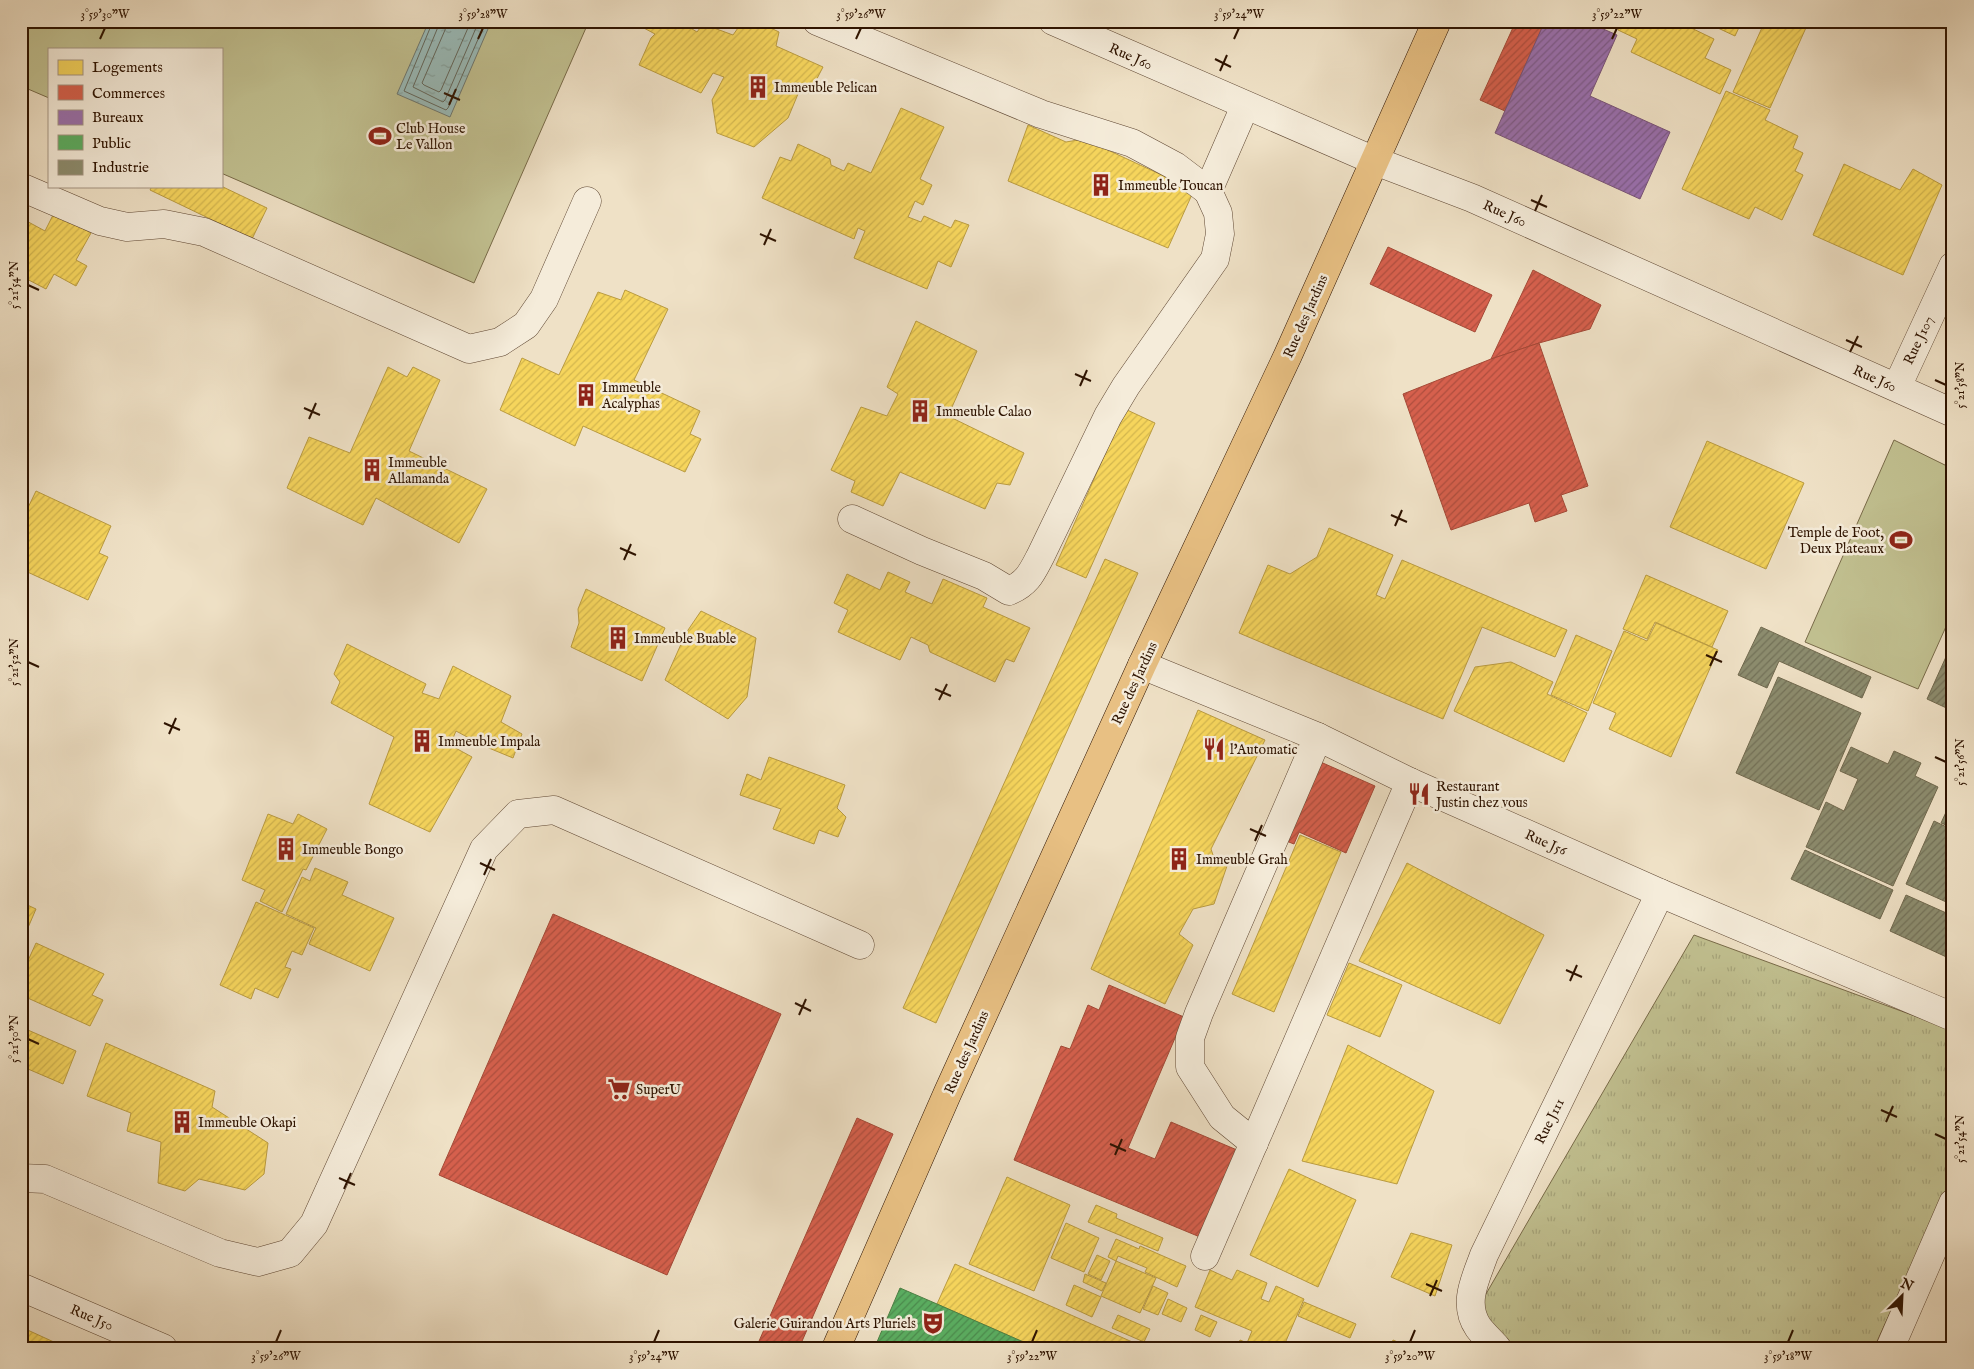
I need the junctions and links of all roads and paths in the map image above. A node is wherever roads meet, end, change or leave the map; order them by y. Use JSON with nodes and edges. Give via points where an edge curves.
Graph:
{"nodes":[{"id":1,"x":817,"y":21,"type":"edge"},
{"id":2,"x":1053,"y":21,"type":"edge"},
{"id":3,"x":1437,"y":21,"type":"edge"},
{"id":4,"x":1245,"y":106,"type":"junction"},
{"id":5,"x":1375,"y":161,"type":"junction"},
{"id":6,"x":21,"y":187,"type":"edge"},
{"id":7,"x":1208,"y":191,"type":"junction"},
{"id":8,"x":587,"y":201,"type":"dead end"},
{"id":9,"x":1953,"y":266,"type":"edge"},
{"id":10,"x":1896,"y":387,"type":"junction"},
{"id":11,"x":1953,"y":413,"type":"edge"},
{"id":12,"x":852,"y":519,"type":"dead end"},
{"id":13,"x":1142,"y":665,"type":"junction"},
{"id":14,"x":1318,"y":737,"type":"junction"},
{"id":15,"x":1410,"y":782,"type":"junction"},
{"id":16,"x":1660,"y":893,"type":"junction"},
{"id":17,"x":860,"y":944,"type":"dead end"},
{"id":18,"x":1953,"y":1016,"type":"edge"},
{"id":19,"x":1254,"y":1143,"type":"junction"},
{"id":20,"x":21,"y":1178,"type":"edge"},
{"id":21,"x":1953,"y":1203,"type":"edge"},
{"id":22,"x":1206,"y":1256,"type":"dead end"},
{"id":23,"x":21,"y":1287,"type":"edge"},
{"id":24,"x":163,"y":1348,"type":"edge"},
{"id":25,"x":836,"y":1348,"type":"edge"},
{"id":26,"x":1497,"y":1348,"type":"edge"},
{"id":27,"x":1890,"y":1348,"type":"edge"}],
"edges":[{"from":1,"to":7,"type":"street","via":[[1041,114],[1132,143],[1175,166]]},
{"from":2,"to":4,"type":"street","name":"Rue J60"},
{"from":3,"to":5,"type":"main road","name":"Rue des Jardins"},
{"from":4,"to":5,"type":"street","name":"Rue J60"},
{"from":4,"to":7,"type":"street"},
{"from":5,"to":10,"type":"street","name":"Rue J60","via":[[1472,198]]},
{"from":5,"to":13,"type":"main road","name":"Rue des Jardins"},
{"from":6,"to":8,"type":"street","via":[[100,221],[127,227],[164,224],[204,232],[469,349],[500,342],[526,325],[544,299]]},
{"from":7,"to":12,"type":"street","via":[[1218,213],[1220,234],[1215,259],[1108,416],[1041,555],[1020,586],[1009,591],[984,576]]},
{"from":9,"to":10,"type":"street","name":"Rue J107"},
{"from":10,"to":11,"type":"street","name":"Rue J60"},
{"from":13,"to":14,"type":"street","name":"Rue J56"},
{"from":13,"to":25,"type":"main road","name":"Rue des Jardins"},
{"from":14,"to":15,"type":"street","name":"Rue J56"},
{"from":14,"to":19,"type":"street","via":[[1190,1038],[1190,1067],[1222,1117]]},
{"from":15,"to":16,"type":"street","name":"Rue J56"},
{"from":15,"to":19,"type":"street"},
{"from":16,"to":18,"type":"street","name":"Rue J56"},
{"from":16,"to":26,"type":"street","name":"Rue J111","via":[[1484,1255],[1470,1294],[1477,1326]]},
{"from":17,"to":20,"type":"street","via":[[554,810],[518,814],[484,849],[314,1224],[290,1253],[258,1262],[220,1253],[44,1179]]},
{"from":19,"to":22,"type":"street"},
{"from":21,"to":27,"type":"street"},
{"from":23,"to":24,"type":"street","name":"Rue J50"}]}
